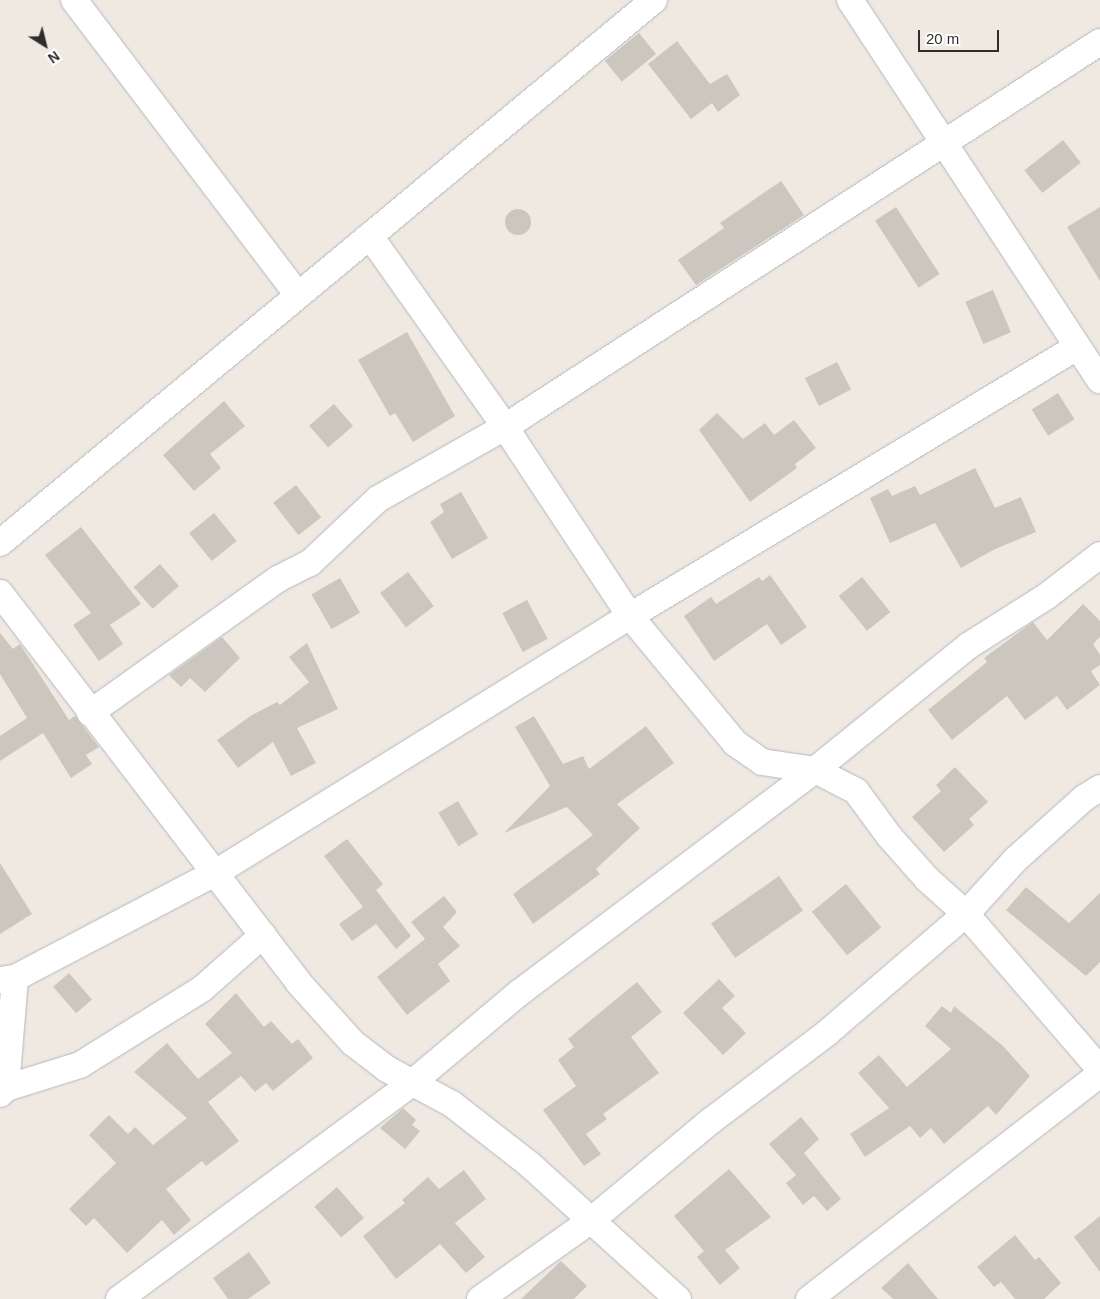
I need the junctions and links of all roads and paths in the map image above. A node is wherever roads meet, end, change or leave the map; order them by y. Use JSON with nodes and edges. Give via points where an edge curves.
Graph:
{"nodes":[{"id":1,"x":74,"y":0,"type":"edge"},
{"id":2,"x":654,"y":0,"type":"edge"},
{"id":3,"x":850,"y":0,"type":"edge"},
{"id":4,"x":1100,"y":42,"type":"edge"},
{"id":5,"x":944,"y":144,"type":"junction"},
{"id":6,"x":370,"y":236,"type":"junction"},
{"id":7,"x":298,"y":295,"type":"junction"},
{"id":8,"x":1077,"y":347,"type":"junction"},
{"id":9,"x":1100,"y":380,"type":"edge"},
{"id":10,"x":505,"y":427,"type":"junction"},
{"id":11,"x":0,"y":543,"type":"edge"},
{"id":12,"x":1100,"y":556,"type":"edge"},
{"id":13,"x":0,"y":593,"type":"edge"},
{"id":14,"x":630,"y":616,"type":"junction"},
{"id":15,"x":90,"y":713,"type":"junction"},
{"id":16,"x":815,"y":770,"type":"junction"},
{"id":17,"x":1100,"y":788,"type":"edge"},
{"id":18,"x":217,"y":872,"type":"junction"},
{"id":19,"x":966,"y":914,"type":"junction"},
{"id":20,"x":263,"y":935,"type":"junction"},
{"id":21,"x":7,"y":979,"type":"edge"},
{"id":22,"x":1100,"y":1069,"type":"edge"},
{"id":23,"x":1100,"y":1074,"type":"edge"},
{"id":24,"x":412,"y":1083,"type":"junction"},
{"id":25,"x":3,"y":1091,"type":"edge"},
{"id":26,"x":592,"y":1219,"type":"junction"},
{"id":27,"x":119,"y":1299,"type":"edge"},
{"id":28,"x":480,"y":1299,"type":"edge"},
{"id":29,"x":678,"y":1299,"type":"edge"},
{"id":30,"x":810,"y":1299,"type":"edge"}],
"edges":[{"from":1,"to":7,"type":"street"},
{"from":2,"to":6,"type":"street"},
{"from":3,"to":5,"type":"street"},
{"from":4,"to":5,"type":"street"},
{"from":5,"to":8,"type":"street"},
{"from":5,"to":10,"type":"street"},
{"from":6,"to":7,"type":"street"},
{"from":6,"to":10,"type":"street"},
{"from":7,"to":11,"type":"street"},
{"from":8,"to":9,"type":"street"},
{"from":8,"to":14,"type":"street"},
{"from":10,"to":14,"type":"street"},
{"from":10,"to":15,"type":"street","via":[[378,499],[310,563],[278,579]]},
{"from":12,"to":16,"type":"street","via":[[1047,596],[968,646]]},
{"from":13,"to":15,"type":"street"},
{"from":14,"to":16,"type":"street","via":[[735,743],[762,762]]},
{"from":14,"to":18,"type":"street"},
{"from":15,"to":18,"type":"street"},
{"from":16,"to":19,"type":"street","via":[[856,791],[889,836],[927,879]]},
{"from":16,"to":24,"type":"street","via":[[519,993]]},
{"from":17,"to":19,"type":"street","via":[[1084,798],[1016,860]]},
{"from":18,"to":20,"type":"street"},
{"from":18,"to":21,"type":"street"},
{"from":19,"to":22,"type":"street"},
{"from":19,"to":26,"type":"street","via":[[827,1033],[712,1120]]},
{"from":20,"to":24,"type":"street","via":[[298,982],[353,1043]]},
{"from":20,"to":25,"type":"street","via":[[203,988],[80,1065]]},
{"from":21,"to":25,"type":"street"},
{"from":23,"to":30,"type":"street"},
{"from":24,"to":26,"type":"street","via":[[452,1104]]},
{"from":24,"to":27,"type":"street"},
{"from":26,"to":28,"type":"street"},
{"from":26,"to":29,"type":"street"}]}
